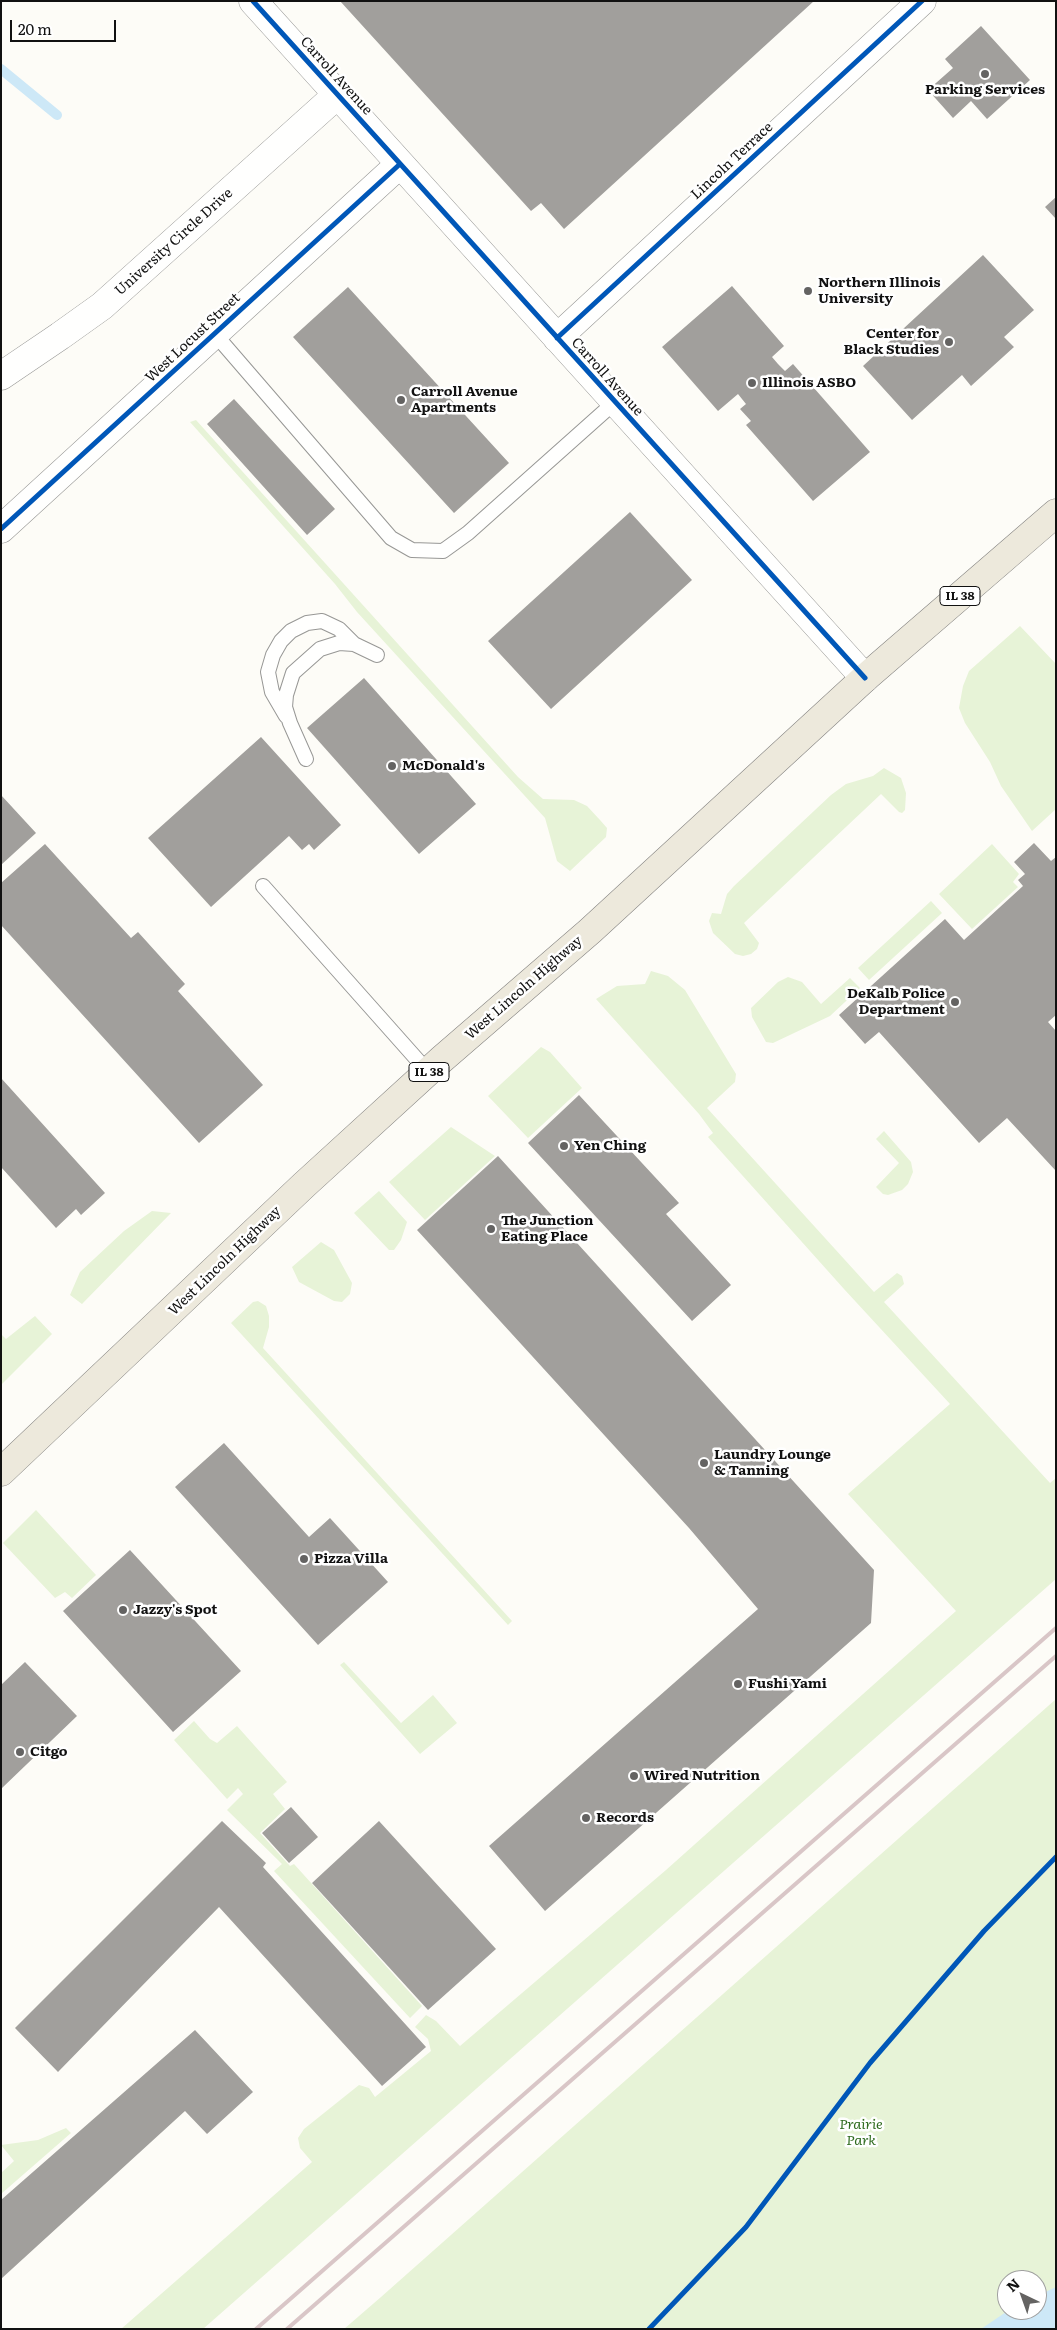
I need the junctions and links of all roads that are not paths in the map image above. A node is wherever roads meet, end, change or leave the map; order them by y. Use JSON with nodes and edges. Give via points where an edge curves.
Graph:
{"nodes":[{"id":1,"x":253,"y":1,"type":"edge"},
{"id":2,"x":922,"y":1,"type":"edge"},
{"id":3,"x":337,"y":95,"type":"junction"},
{"id":4,"x":400,"y":164,"type":"junction"},
{"id":5,"x":214,"y":333,"type":"junction"},
{"id":6,"x":557,"y":338,"type":"junction"},
{"id":7,"x":1,"y":376,"type":"edge"},
{"id":8,"x":615,"y":402,"type":"junction"},
{"id":9,"x":1056,"y":513,"type":"edge"},
{"id":10,"x":1,"y":529,"type":"edge"},
{"id":11,"x":354,"y":644,"type":"junction"},
{"id":12,"x":377,"y":656,"type":"dead end"},
{"id":13,"x":864,"y":678,"type":"junction"},
{"id":14,"x":290,"y":723,"type":"junction"},
{"id":15,"x":306,"y":759,"type":"dead end"},
{"id":16,"x":263,"y":886,"type":"dead end"},
{"id":17,"x":429,"y":1072,"type":"junction"},
{"id":18,"x":1,"y":1472,"type":"edge"}],
"edges":[{"from":1,"to":3,"type":"street","name":"Carroll Avenue"},
{"from":2,"to":6,"type":"street","name":"Lincoln Terrace"},
{"from":3,"to":4,"type":"street","name":"Carroll Avenue"},
{"from":3,"to":7,"type":"street","name":"University Circle Drive","via":[[108,300]]},
{"from":4,"to":5,"type":"street","name":"West Locust Street"},
{"from":4,"to":6,"type":"street","name":"Carroll Avenue"},
{"from":5,"to":8,"type":"lane","via":[[391,538],[412,550],[443,551],[468,533]]},
{"from":5,"to":10,"type":"street","name":"West Locust Street"},
{"from":6,"to":8,"type":"street","name":"Carroll Avenue"},
{"from":8,"to":13,"type":"street","name":"Carroll Avenue"},
{"from":9,"to":13,"type":"main road","name":"West Lincoln Highway","number":"IL 38"},
{"from":11,"to":12,"type":"lane"},
{"from":11,"to":14,"type":"lane","via":[[339,643],[320,648],[293,673],[285,707]]},
{"from":11,"to":14,"type":"lane","via":[[339,629],[322,621],[307,622],[281,641],[268,672],[272,692]]},
{"from":13,"to":17,"type":"main road","name":"West Lincoln Highway","number":"IL 38","via":[[590,931]]},
{"from":14,"to":15,"type":"lane"},
{"from":16,"to":17,"type":"lane"},
{"from":17,"to":18,"type":"main road","name":"West Lincoln Highway","number":"IL 38"}]}
